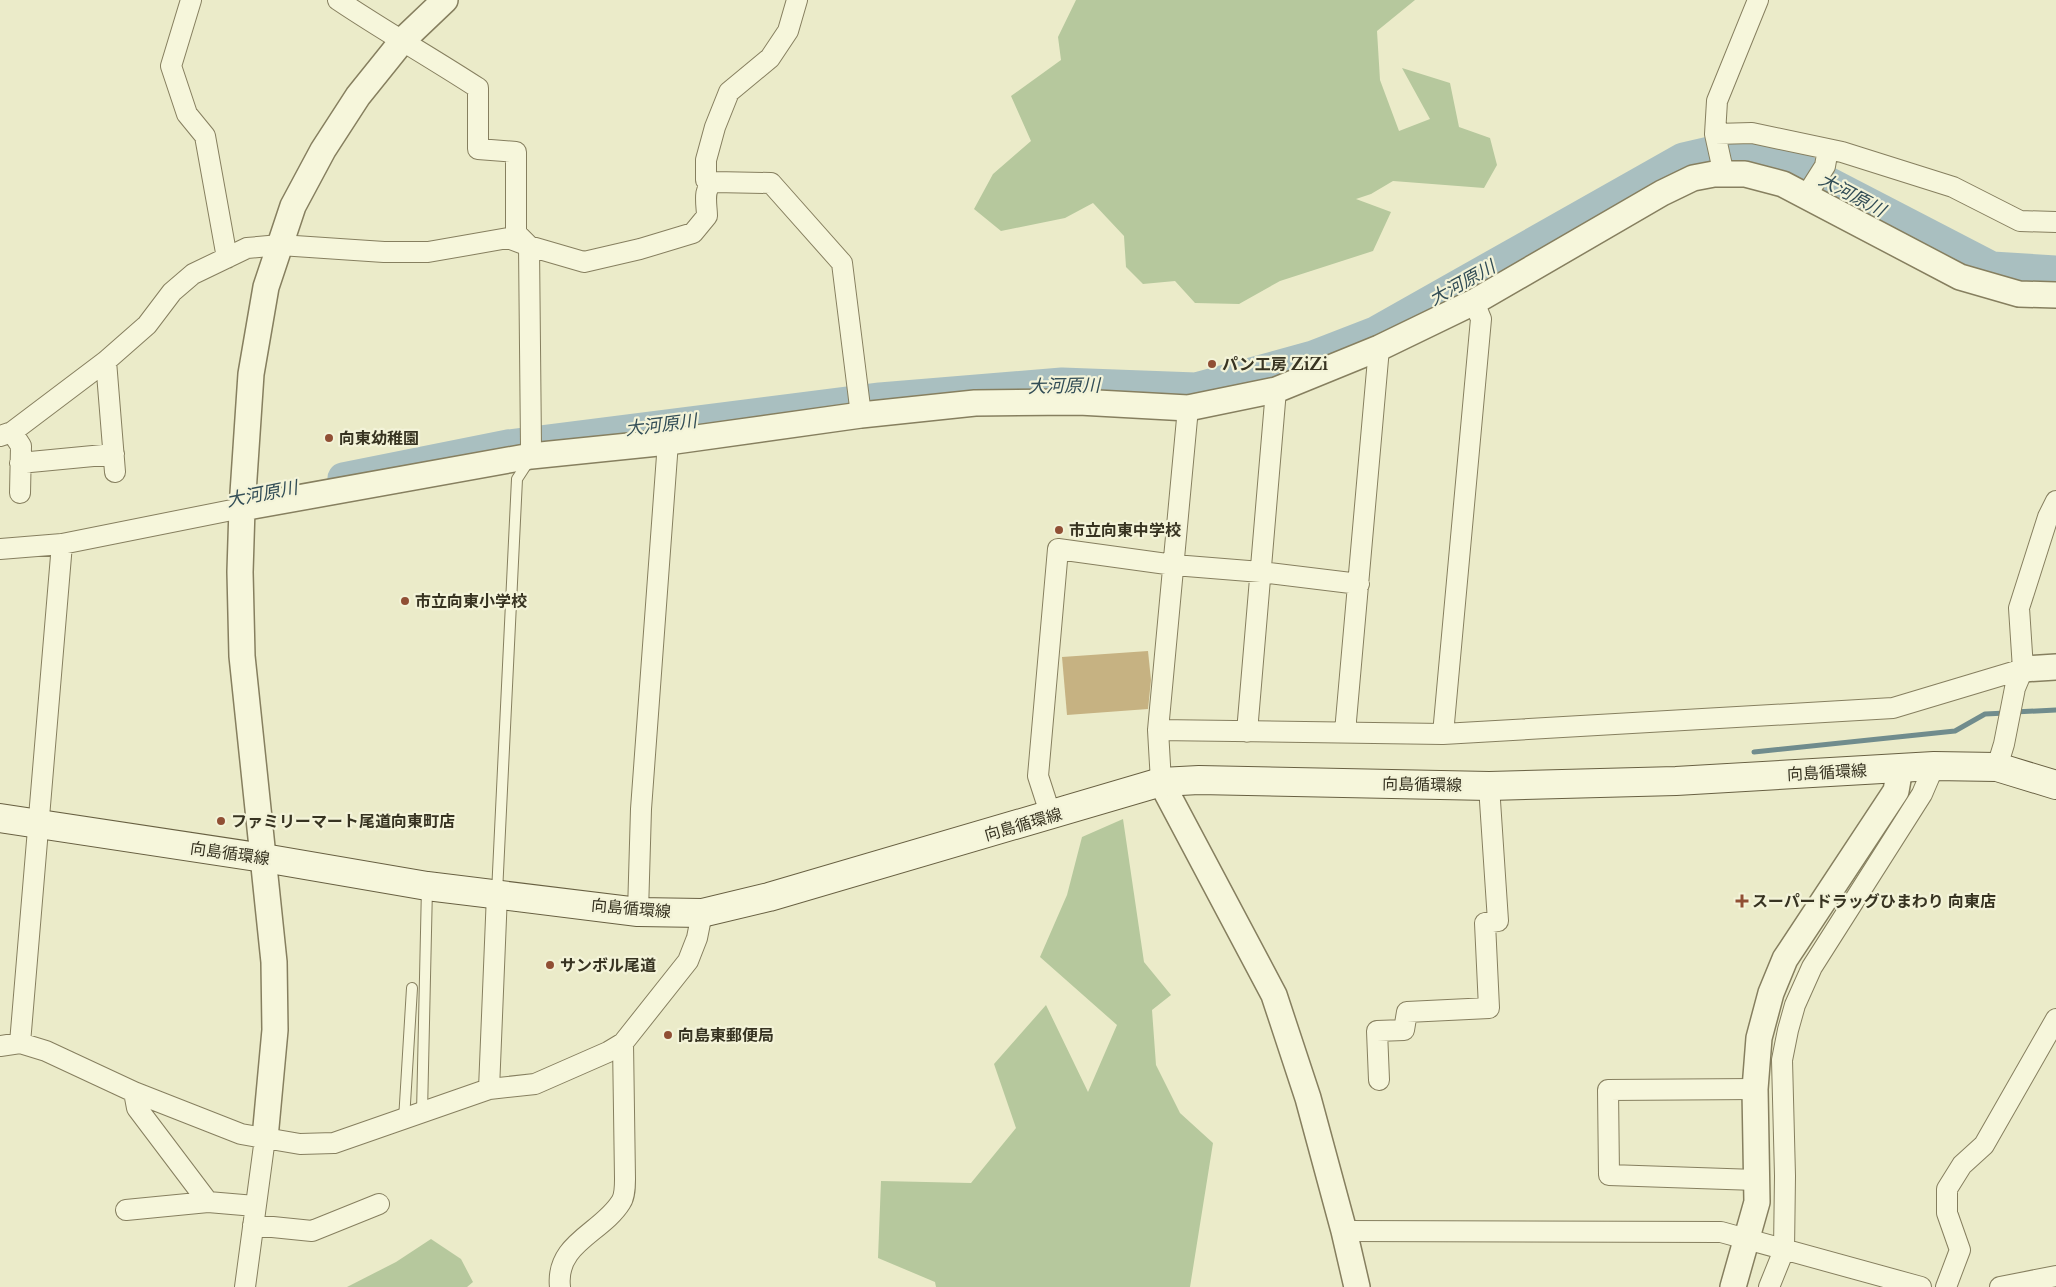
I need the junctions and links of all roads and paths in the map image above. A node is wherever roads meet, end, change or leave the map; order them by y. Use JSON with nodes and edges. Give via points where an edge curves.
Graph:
{"nodes":[{"id":1,"x":191,"y":0,"type":"edge"},
{"id":2,"x":338,"y":0,"type":"edge"},
{"id":3,"x":445,"y":0,"type":"edge"},
{"id":4,"x":796,"y":0,"type":"edge"},
{"id":5,"x":1758,"y":0,"type":"edge"},
{"id":6,"x":403,"y":40,"type":"junction"},
{"id":7,"x":1715,"y":134,"type":"junction"},
{"id":8,"x":1827,"y":158,"type":"junction"},
{"id":9,"x":1722,"y":167,"type":"junction"},
{"id":10,"x":710,"y":184,"type":"junction"},
{"id":11,"x":1806,"y":196,"type":"junction"},
{"id":12,"x":2056,"y":222,"type":"edge"},
{"id":13,"x":280,"y":245,"type":"junction"},
{"id":14,"x":529,"y":246,"type":"junction"},
{"id":15,"x":227,"y":258,"type":"junction"},
{"id":16,"x":2056,"y":295,"type":"edge"},
{"id":17,"x":1474,"y":302,"type":"junction"},
{"id":18,"x":1379,"y":348,"type":"junction"},
{"id":19,"x":106,"y":361,"type":"junction"},
{"id":20,"x":1276,"y":390,"type":"junction"},
{"id":21,"x":1188,"y":408,"type":"junction"},
{"id":22,"x":861,"y":415,"type":"junction"},
{"id":23,"x":6,"y":434,"type":"edge"},
{"id":24,"x":668,"y":442,"type":"junction"},
{"id":25,"x":530,"y":445,"type":"junction"},
{"id":26,"x":20,"y":463,"type":"junction"},
{"id":27,"x":20,"y":493,"type":"dead end"},
{"id":28,"x":2056,"y":501,"type":"edge"},
{"id":29,"x":242,"y":508,"type":"junction"},
{"id":30,"x":62,"y":544,"type":"junction"},
{"id":31,"x":0,"y":549,"type":"edge"},
{"id":32,"x":1174,"y":564,"type":"junction"},
{"id":33,"x":1261,"y":572,"type":"junction"},
{"id":34,"x":1359,"y":584,"type":"junction"},
{"id":35,"x":2056,"y":667,"type":"edge"},
{"id":36,"x":2019,"y":679,"type":"junction"},
{"id":37,"x":1158,"y":730,"type":"junction"},
{"id":38,"x":1247,"y":732,"type":"junction"},
{"id":39,"x":1345,"y":732,"type":"junction"},
{"id":40,"x":1443,"y":734,"type":"junction"},
{"id":41,"x":2001,"y":756,"type":"junction"},
{"id":42,"x":1934,"y":766,"type":"junction"},
{"id":43,"x":1900,"y":768,"type":"junction"},
{"id":44,"x":1162,"y":782,"type":"junction"},
{"id":45,"x":2056,"y":785,"type":"edge"},
{"id":46,"x":1489,"y":786,"type":"junction"},
{"id":47,"x":1051,"y":816,"type":"junction"},
{"id":48,"x":0,"y":818,"type":"edge"},
{"id":49,"x":38,"y":825,"type":"junction"},
{"id":50,"x":264,"y":858,"type":"junction"},
{"id":51,"x":427,"y":886,"type":"junction"},
{"id":52,"x":497,"y":894,"type":"junction"},
{"id":53,"x":638,"y":912,"type":"junction"},
{"id":54,"x":702,"y":913,"type":"junction"},
{"id":55,"x":412,"y":988,"type":"dead end"},
{"id":56,"x":2056,"y":1019,"type":"edge"},
{"id":57,"x":20,"y":1043,"type":"junction"},
{"id":58,"x":623,"y":1043,"type":"junction"},
{"id":59,"x":0,"y":1046,"type":"edge"},
{"id":60,"x":1379,"y":1080,"type":"dead end"},
{"id":61,"x":489,"y":1089,"type":"junction"},
{"id":62,"x":1754,"y":1089,"type":"junction"},
{"id":63,"x":134,"y":1092,"type":"junction"},
{"id":64,"x":413,"y":1116,"type":"junction"},
{"id":65,"x":265,"y":1138,"type":"junction"},
{"id":66,"x":1756,"y":1180,"type":"junction"},
{"id":67,"x":208,"y":1202,"type":"junction"},
{"id":68,"x":379,"y":1204,"type":"dead end"},
{"id":69,"x":126,"y":1210,"type":"dead end"},
{"id":70,"x":254,"y":1216,"type":"junction"},
{"id":71,"x":1344,"y":1231,"type":"junction"},
{"id":72,"x":1747,"y":1238,"type":"junction"},
{"id":73,"x":1784,"y":1250,"type":"junction"},
{"id":74,"x":2056,"y":1276,"type":"edge"},
{"id":75,"x":245,"y":1287,"type":"edge"},
{"id":76,"x":560,"y":1287,"type":"edge"},
{"id":77,"x":1357,"y":1287,"type":"edge"},
{"id":78,"x":1734,"y":1287,"type":"edge"},
{"id":79,"x":1769,"y":1287,"type":"edge"},
{"id":80,"x":1921,"y":1287,"type":"edge"},
{"id":81,"x":1946,"y":1287,"type":"edge"},
{"id":82,"x":2000,"y":1287,"type":"edge"}],
"edges":[{"from":1,"to":15,"type":"street","via":[[171,66],[187,114],[205,136]]},
{"from":2,"to":6,"type":"street"},
{"from":3,"to":6,"type":"street"},
{"from":4,"to":10,"type":"street","via":[[788,32],[770,58],[729,92],[706,160],[706,180]]},
{"from":5,"to":7,"type":"street","via":[[1717,101]]},
{"from":6,"to":13,"type":"street","via":[[358,96],[323,150],[293,206]]},
{"from":6,"to":14,"type":"street","via":[[478,88],[478,149],[516,152],[516,233]]},
{"from":7,"to":8,"type":"street","via":[[1752,133]]},
{"from":7,"to":9,"type":"street"},
{"from":8,"to":11,"type":"street"},
{"from":8,"to":12,"type":"street","via":[[1952,187],[2020,220]]},
{"from":9,"to":11,"type":"street","via":[[1783,184]]},
{"from":9,"to":17,"type":"street","via":[[1714,174],[1693,178],[1662,193]]},
{"from":10,"to":14,"type":"street","via":[[707,216],[693,233],[584,262]]},
{"from":10,"to":22,"type":"street","via":[[772,183],[842,263]]},
{"from":11,"to":16,"type":"street","via":[[1960,277],[2019,294]]},
{"from":13,"to":14,"type":"street","via":[[428,252],[508,238]]},
{"from":13,"to":15,"type":"street","via":[[247,248]]},
{"from":13,"to":29,"type":"street","via":[[266,287],[251,374]]},
{"from":14,"to":25,"type":"street"},
{"from":15,"to":19,"type":"street","via":[[192,274],[172,292],[147,325]]},
{"from":17,"to":18,"type":"street"},
{"from":17,"to":40,"type":"street","via":[[1481,318]]},
{"from":18,"to":20,"type":"street"},
{"from":18,"to":34,"type":"street"},
{"from":19,"to":23,"type":"street"},
{"from":19,"to":26,"type":"street","via":[[115,463]]},
{"from":20,"to":21,"type":"street"},
{"from":20,"to":33,"type":"street"},
{"from":21,"to":22,"type":"street","via":[[1079,402],[975,404]]},
{"from":21,"to":32,"type":"street"},
{"from":22,"to":24,"type":"street"},
{"from":23,"to":26,"type":"street","via":[[20,446]]},
{"from":24,"to":25,"type":"street"},
{"from":24,"to":53,"type":"street","via":[[641,809]]},
{"from":25,"to":29,"type":"street"},
{"from":25,"to":52,"type":"lane","via":[[517,479]]},
{"from":26,"to":27,"type":"street"},
{"from":28,"to":36,"type":"street","via":[[2019,608]]},
{"from":29,"to":30,"type":"street"},
{"from":29,"to":50,"type":"street","via":[[242,656]]},
{"from":30,"to":31,"type":"street"},
{"from":30,"to":49,"type":"street"},
{"from":32,"to":33,"type":"street"},
{"from":32,"to":37,"type":"street"},
{"from":32,"to":47,"type":"street","via":[[1058,549],[1038,776]]},
{"from":33,"to":34,"type":"street"},
{"from":33,"to":38,"type":"street"},
{"from":34,"to":39,"type":"street"},
{"from":35,"to":36,"type":"street"},
{"from":36,"to":40,"type":"street","via":[[1894,708]]},
{"from":36,"to":41,"type":"street"},
{"from":37,"to":38,"type":"street"},
{"from":37,"to":44,"type":"street"},
{"from":38,"to":39,"type":"street"},
{"from":39,"to":40,"type":"street"},
{"from":41,"to":42,"type":"main road","name":"向島循環線"},
{"from":41,"to":45,"type":"main road","name":"向島循環線"},
{"from":42,"to":43,"type":"main road","name":"向島循環線"},
{"from":42,"to":73,"type":"street","via":[[1922,794],[1812,967],[1795,1005],[1782,1060]]},
{"from":43,"to":46,"type":"main road","name":"向島循環線","via":[[1676,781]]},
{"from":43,"to":62,"type":"street","via":[[1896,791],[1785,959],[1771,993],[1759,1038]]},
{"from":44,"to":46,"type":"main road","name":"向島循環線"},
{"from":44,"to":47,"type":"main road","name":"向島循環線"},
{"from":44,"to":71,"type":"street","via":[[1274,995],[1308,1098]]},
{"from":46,"to":60,"type":"street","via":[[1498,922],[1485,923],[1489,1008],[1406,1012],[1404,1030],[1377,1031]]},
{"from":47,"to":54,"type":"main road","name":"向島循環線"},
{"from":48,"to":49,"type":"main road","name":"向島循環線"},
{"from":49,"to":50,"type":"main road","name":"向島循環線"},
{"from":49,"to":57,"type":"street"},
{"from":50,"to":51,"type":"main road","name":"向島循環線"},
{"from":50,"to":65,"type":"street","via":[[274,962],[275,1030]]},
{"from":51,"to":52,"type":"main road","name":"向島循環線"},
{"from":51,"to":64,"type":"lane"},
{"from":52,"to":53,"type":"main road","name":"向島循環線"},
{"from":52,"to":61,"type":"street"},
{"from":53,"to":54,"type":"main road","name":"向島循環線"},
{"from":54,"to":58,"type":"street","via":[[688,961]]},
{"from":55,"to":64,"type":"lane"},
{"from":56,"to":81,"type":"street","via":[[1984,1145],[1962,1165],[1947,1188],[1947,1213],[1960,1250]]},
{"from":57,"to":59,"type":"street"},
{"from":57,"to":63,"type":"street","via":[[46,1051]]},
{"from":58,"to":61,"type":"street","via":[[535,1084]]},
{"from":58,"to":76,"type":"street","via":[[626,1179],[623,1200],[612,1214],[576,1244],[565,1259],[558,1274]]},
{"from":61,"to":64,"type":"street"},
{"from":62,"to":66,"type":"street"},
{"from":62,"to":66,"type":"street","via":[[1608,1090],[1609,1175]]},
{"from":63,"to":65,"type":"street","via":[[241,1134]]},
{"from":63,"to":67,"type":"street","via":[[137,1108]]},
{"from":64,"to":65,"type":"street","via":[[334,1143],[300,1144]]},
{"from":65,"to":70,"type":"street"},
{"from":66,"to":72,"type":"street","via":[[1757,1202]]},
{"from":67,"to":69,"type":"street"},
{"from":67,"to":70,"type":"street"},
{"from":68,"to":70,"type":"street","via":[[312,1231]]},
{"from":70,"to":75,"type":"street"},
{"from":71,"to":72,"type":"street","via":[[1721,1232]]},
{"from":71,"to":77,"type":"street"},
{"from":72,"to":73,"type":"street"},
{"from":72,"to":78,"type":"street"},
{"from":73,"to":79,"type":"street"},
{"from":73,"to":80,"type":"street"},
{"from":74,"to":82,"type":"street"}]}
